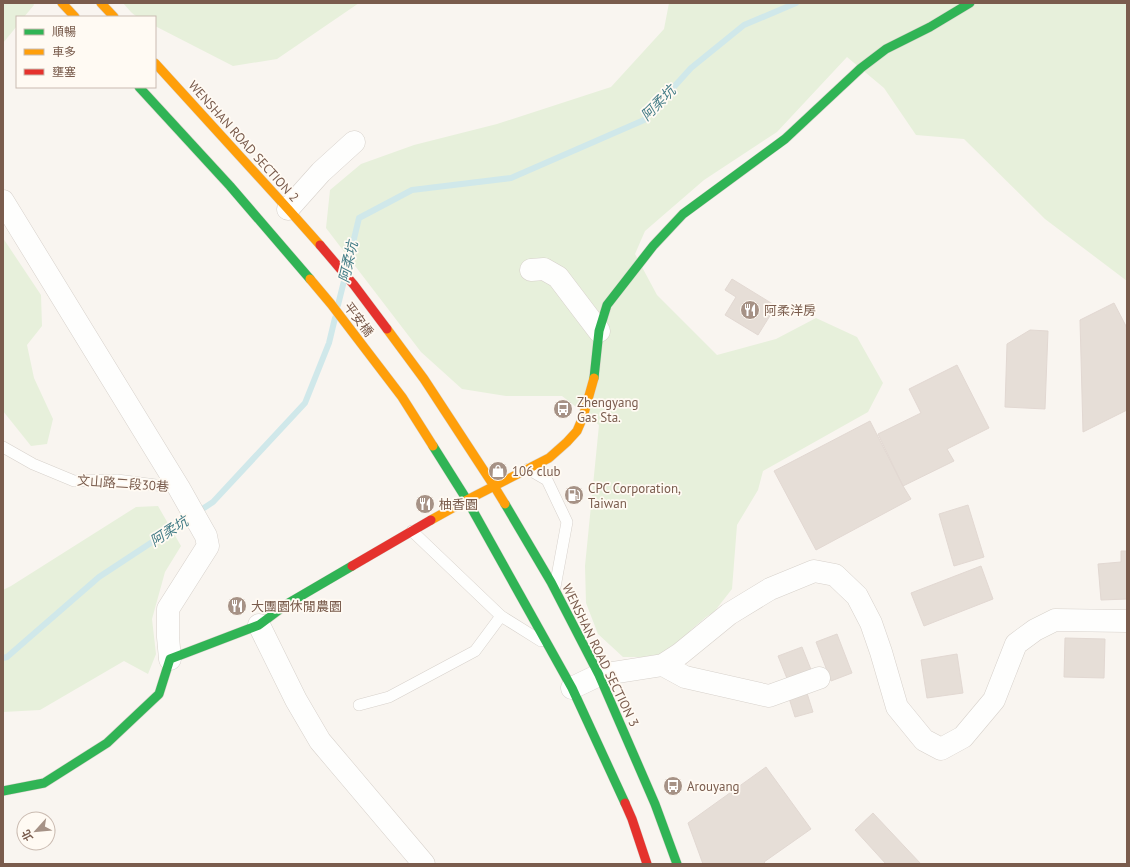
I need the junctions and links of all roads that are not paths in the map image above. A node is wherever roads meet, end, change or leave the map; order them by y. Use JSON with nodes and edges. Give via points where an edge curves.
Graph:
{"nodes":[{"id":1,"x":62,"y":3,"type":"edge"},
{"id":2,"x":101,"y":3,"type":"edge"},
{"id":3,"x":970,"y":3,"type":"edge"},
{"id":4,"x":74,"y":16,"type":"edge"},
{"id":5,"x":113,"y":16,"type":"edge"},
{"id":6,"x":156,"y":63,"type":"edge"},
{"id":7,"x":140,"y":88,"type":"edge"},
{"id":8,"x":354,"y":142,"type":"dead end"},
{"id":9,"x":3,"y":201,"type":"edge"},
{"id":10,"x":288,"y":209,"type":"junction"},
{"id":11,"x":313,"y":238,"type":"joint"},
{"id":12,"x":531,"y":270,"type":"dead end"},
{"id":13,"x":599,"y":331,"type":"junction"},
{"id":14,"x":3,"y":447,"type":"edge"},
{"id":15,"x":528,"y":469,"type":"junction"},
{"id":16,"x":494,"y":486,"type":"junction"},
{"id":17,"x":179,"y":488,"type":"junction"},
{"id":18,"x":467,"y":500,"type":"junction"},
{"id":19,"x":412,"y":532,"type":"junction"},
{"id":20,"x":555,"y":590,"type":"junction"},
{"id":21,"x":501,"y":616,"type":"junction"},
{"id":22,"x":1127,"y":621,"type":"edge"},
{"id":23,"x":259,"y":625,"type":"junction"},
{"id":24,"x":550,"y":647,"type":"junction"},
{"id":25,"x":170,"y":659,"type":"junction"},
{"id":26,"x":663,"y":665,"type":"junction"},
{"id":27,"x":599,"y":675,"type":"junction"},
{"id":28,"x":819,"y":678,"type":"dead end"},
{"id":29,"x":572,"y":688,"type":"junction"},
{"id":30,"x":359,"y":705,"type":"dead end"},
{"id":31,"x":3,"y":791,"type":"edge"},
{"id":32,"x":424,"y":864,"type":"edge"},
{"id":33,"x":647,"y":864,"type":"edge"},
{"id":34,"x":677,"y":864,"type":"edge"}],
"edges":[{"from":1,"to":4,"type":"main road"},
{"from":2,"to":5,"type":"main road"},
{"from":3,"to":13,"type":"main road","via":[[886,49],[861,68],[785,139],[683,214],[653,246],[607,305]]},
{"from":6,"to":10,"type":"main road","name":"WENSHAN ROAD SECTION 2"},
{"from":7,"to":18,"type":"main road","name":"平安橋","via":[[230,186],[331,304],[402,397]]},
{"from":8,"to":10,"type":"street","via":[[321,172]]},
{"from":9,"to":17,"type":"street"},
{"from":10,"to":11,"type":"main road","name":"WENSHAN ROAD SECTION 2"},
{"from":11,"to":16,"type":"main road","name":"平安橋","via":[[354,285],[417,370]]},
{"from":12,"to":13,"type":"street","via":[[544,269],[558,277]]},
{"from":13,"to":15,"type":"main road","via":[[593,383],[577,431],[549,458]]},
{"from":14,"to":17,"type":"lane","name":"文山路二段30巷","via":[[74,481],[117,480]]},
{"from":15,"to":16,"type":"main road"},
{"from":15,"to":20,"type":"lane","via":[[547,480],[567,522]]},
{"from":16,"to":18,"type":"main road"},
{"from":16,"to":20,"type":"main road","name":"WENSHAN ROAD SECTION 3"},
{"from":17,"to":25,"type":"street","via":[[206,536],[208,546],[168,609]]},
{"from":18,"to":19,"type":"main road"},
{"from":18,"to":24,"type":"main road"},
{"from":19,"to":21,"type":"lane"},
{"from":19,"to":23,"type":"main road","via":[[287,604]]},
{"from":20,"to":27,"type":"main road","name":"WENSHAN ROAD SECTION 3"},
{"from":21,"to":24,"type":"lane"},
{"from":21,"to":30,"type":"lane","via":[[475,651],[389,697]]},
{"from":22,"to":26,"type":"street","via":[[1055,620],[1035,630],[1016,644],[994,700],[963,737],[941,749],[924,740],[897,707],[871,623],[857,596],[836,575],[814,571],[770,589],[730,614]]},
{"from":23,"to":25,"type":"main road"},
{"from":23,"to":32,"type":"street","via":[[296,700],[320,741]]},
{"from":24,"to":29,"type":"main road"},
{"from":25,"to":31,"type":"main road","via":[[159,694],[107,743],[44,782]]},
{"from":26,"to":27,"type":"street"},
{"from":26,"to":28,"type":"street","via":[[685,677],[769,696]]},
{"from":27,"to":29,"type":"street"},
{"from":27,"to":34,"type":"main road","name":"WENSHAN ROAD SECTION 3","via":[[655,804]]},
{"from":29,"to":33,"type":"main road","via":[[632,819]]}]}
